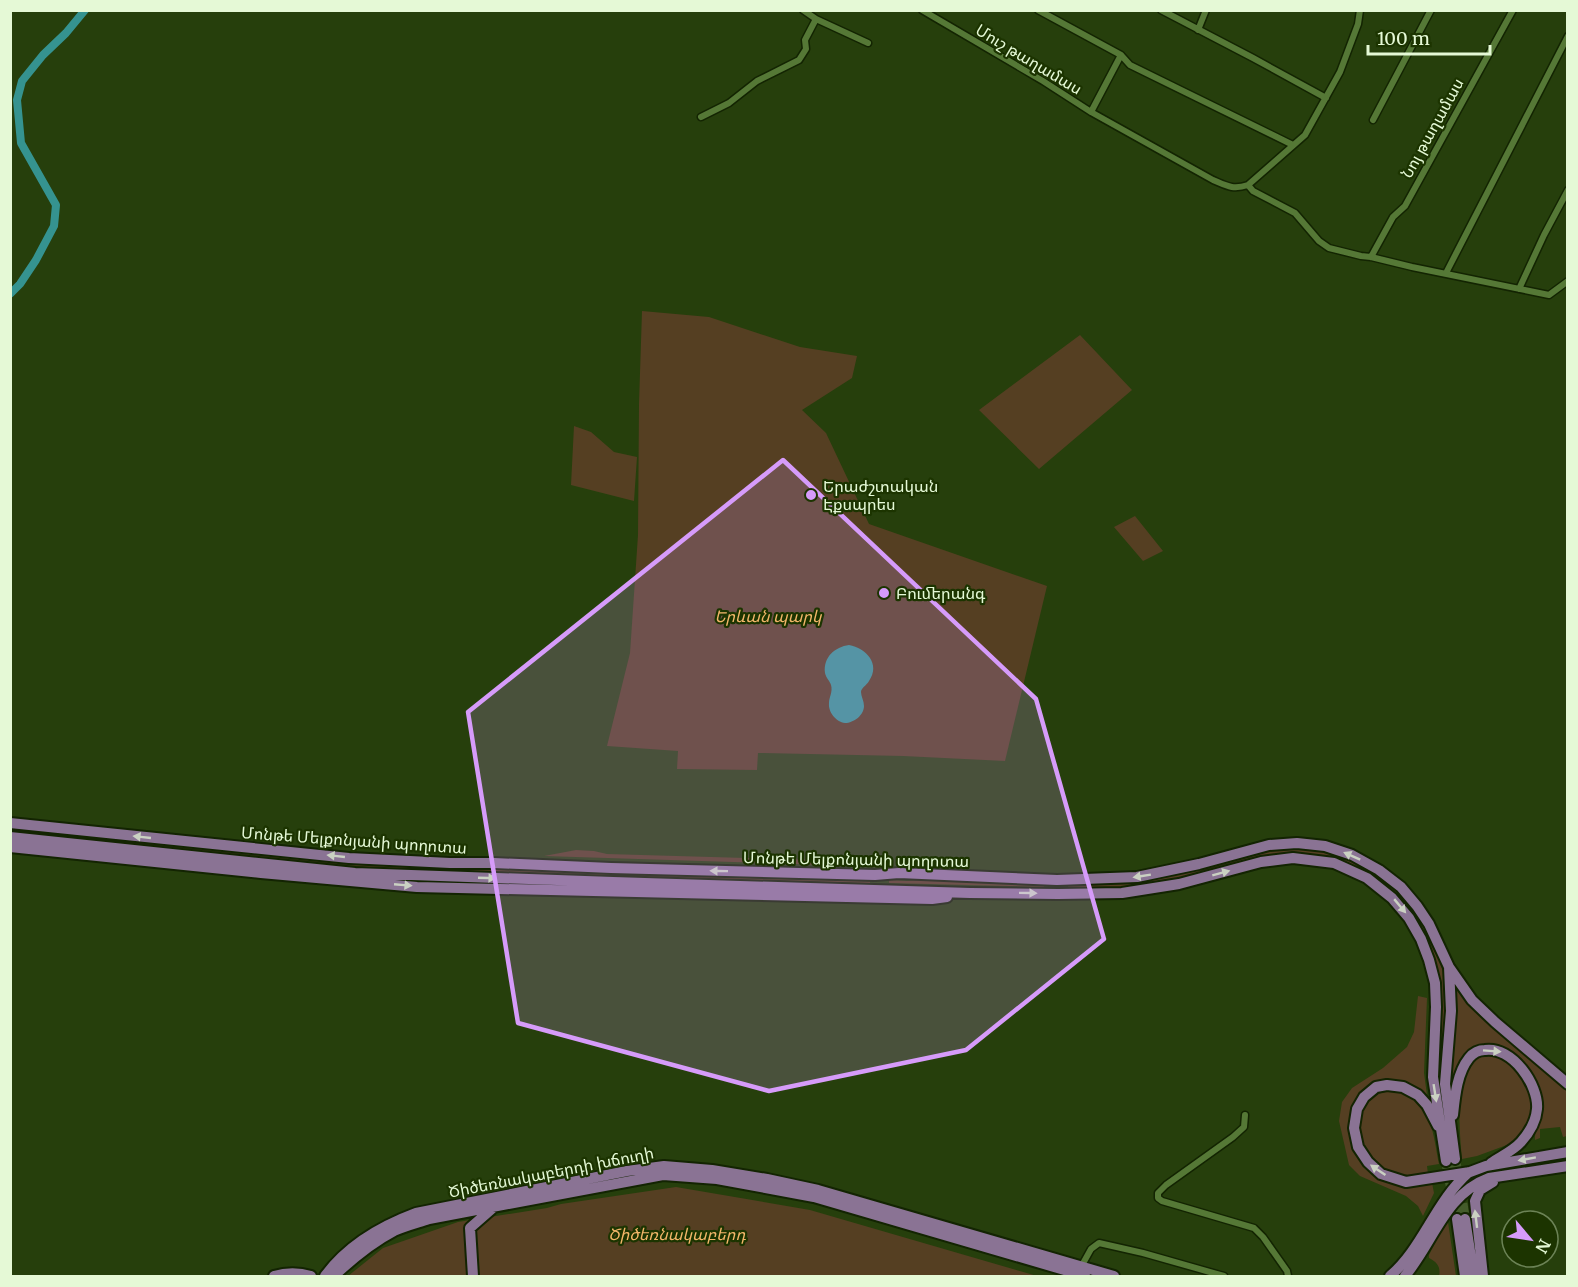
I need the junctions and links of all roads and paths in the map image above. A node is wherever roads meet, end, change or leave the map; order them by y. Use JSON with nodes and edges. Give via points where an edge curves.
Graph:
{"nodes":[{"id":1,"x":803,"y":10,"type":"edge"},
{"id":2,"x":922,"y":10,"type":"edge"},
{"id":3,"x":1038,"y":10,"type":"edge"},
{"id":4,"x":1161,"y":10,"type":"edge"},
{"id":5,"x":1206,"y":10,"type":"edge"},
{"id":6,"x":1360,"y":10,"type":"edge"},
{"id":7,"x":1431,"y":10,"type":"edge"},
{"id":8,"x":1514,"y":10,"type":"edge"},
{"id":9,"x":816,"y":19,"type":"junction"},
{"id":10,"x":1198,"y":30,"type":"junction"},
{"id":11,"x":1568,"y":36,"type":"edge"},
{"id":12,"x":868,"y":43,"type":"dead end"},
{"id":13,"x":1121,"y":55,"type":"junction"},
{"id":14,"x":1326,"y":98,"type":"junction"},
{"id":15,"x":1091,"y":112,"type":"junction"},
{"id":16,"x":701,"y":117,"type":"dead end"},
{"id":17,"x":1373,"y":120,"type":"dead end"},
{"id":18,"x":1293,"y":145,"type":"junction"},
{"id":19,"x":1248,"y":185,"type":"junction"},
{"id":20,"x":1568,"y":190,"type":"edge"},
{"id":21,"x":1371,"y":256,"type":"junction"},
{"id":22,"x":1446,"y":273,"type":"junction"},
{"id":23,"x":1568,"y":281,"type":"edge"},
{"id":24,"x":1520,"y":289,"type":"junction"},
{"id":25,"x":10,"y":823,"type":"edge"},
{"id":26,"x":10,"y":837,"type":"edge"},
{"id":27,"x":10,"y":847,"type":"edge"},
{"id":28,"x":874,"y":875,"type":"junction"},
{"id":29,"x":1058,"y":880,"type":"junction"},
{"id":30,"x":874,"y":890,"type":"junction"},
{"id":31,"x":970,"y":893,"type":"junction"},
{"id":32,"x":1058,"y":894,"type":"junction"},
{"id":33,"x":1449,"y":967,"type":"junction"},
{"id":34,"x":1568,"y":1084,"type":"edge"},
{"id":35,"x":1245,"y":1115,"type":"dead end"},
{"id":36,"x":1446,"y":1132,"type":"junction"},
{"id":37,"x":1568,"y":1152,"type":"edge"},
{"id":38,"x":1450,"y":1160,"type":"tunnel mouth"},
{"id":39,"x":1486,"y":1166,"type":"junction"},
{"id":40,"x":1568,"y":1166,"type":"edge"},
{"id":41,"x":1470,"y":1172,"type":"junction"},
{"id":42,"x":1504,"y":1176,"type":"junction"},
{"id":43,"x":495,"y":1206,"type":"junction"},
{"id":44,"x":1083,"y":1272,"type":"edge"},
{"id":45,"x":274,"y":1276,"type":"edge"},
{"id":46,"x":311,"y":1276,"type":"edge"},
{"id":47,"x":325,"y":1276,"type":"edge"},
{"id":48,"x":334,"y":1276,"type":"edge"},
{"id":49,"x":473,"y":1276,"type":"edge"},
{"id":50,"x":1114,"y":1276,"type":"edge"},
{"id":51,"x":1224,"y":1276,"type":"edge"},
{"id":52,"x":1288,"y":1276,"type":"edge"},
{"id":53,"x":1390,"y":1276,"type":"edge"},
{"id":54,"x":1405,"y":1276,"type":"edge"},
{"id":55,"x":1465,"y":1276,"type":"edge"},
{"id":56,"x":1474,"y":1276,"type":"edge"},
{"id":57,"x":1484,"y":1276,"type":"edge"}],
"edges":[{"from":1,"to":9,"type":"street"},
{"from":2,"to":15,"type":"street","name":"Մուշ թաղամաս"},
{"from":3,"to":13,"type":"street"},
{"from":4,"to":10,"type":"street"},
{"from":5,"to":10,"type":"street"},
{"from":6,"to":14,"type":"street","via":[[1340,72]]},
{"from":7,"to":17,"type":"street"},
{"from":8,"to":21,"type":"street","name":"Նոյ թաղամաս","via":[[1405,206]]},
{"from":9,"to":12,"type":"street"},
{"from":9,"to":16,"type":"street","via":[[799,60]]},
{"from":10,"to":14,"type":"street"},
{"from":11,"to":22,"type":"street"},
{"from":13,"to":15,"type":"street","name":"Մուշ թաղամաս"},
{"from":13,"to":18,"type":"street","via":[[1130,65]]},
{"from":14,"to":18,"type":"street","via":[[1305,135]]},
{"from":15,"to":19,"type":"street","name":"Մուշ թաղամաս","via":[[1227,187]]},
{"from":18,"to":19,"type":"street"},
{"from":19,"to":21,"type":"street","via":[[1294,213],[1329,248]]},
{"from":20,"to":24,"type":"street"},
{"from":21,"to":22,"type":"street"},
{"from":22,"to":24,"type":"street"},
{"from":23,"to":24,"type":"street","via":[[1549,295]]},
{"from":28,"to":25,"type":"main road","name":"Մոնթե Մելքոնյանի պողոտա","one_way":true,"via":[[372,859]]},
{"from":26,"to":30,"type":"main road","name":"Մոնթե Մելքոնյանի պողոտա","one_way":true,"via":[[355,873]]},
{"from":27,"to":31,"type":"main road","one_way":true,"via":[[417,887],[932,899]]},
{"from":28,"to":29,"type":"main road","name":"Մոնթե Մելքոնյանի պողոտա"},
{"from":28,"to":30,"type":"main road"},
{"from":29,"to":32,"type":"main road"},
{"from":33,"to":29,"type":"main road","name":"Մոնթե Մելքոնյանի պողոտա","one_way":true,"via":[[1429,924],[1401,887],[1352,855],[1324,846],[1269,845],[1137,877]]},
{"from":30,"to":31,"type":"main road","name":"Մոնթե Մելքոնյանի պողոտա"},
{"from":31,"to":32,"type":"main road","name":"Մոնթե Մելքոնյանի պողոտա","one_way":true},
{"from":32,"to":36,"type":"main road","name":"Մոնթե Մելքոնյանի պողոտա","one_way":true,"via":[[1150,889],[1293,858],[1334,863],[1367,878],[1409,918],[1429,960],[1436,1007],[1433,1077]]},
{"from":33,"to":34,"type":"main road","via":[[1472,1000]]},
{"from":33,"to":36,"type":"main road","name":"Մոնթե Մելքոնյանի պողոտա"},
{"from":35,"to":52,"type":"street","via":[[1244,1127],[1166,1185],[1158,1198],[1254,1228]]},
{"from":36,"to":38,"type":"main road","name":"Մոնթե Մելքոնյանի պողոտա"},
{"from":36,"to":39,"type":"main road","one_way":true,"via":[[1469,1058],[1488,1049],[1511,1057],[1535,1094],[1535,1117],[1521,1142]]},
{"from":41,"to":36,"type":"main road","one_way":true,"via":[[1406,1182],[1381,1174],[1358,1147],[1354,1128],[1364,1097],[1387,1085],[1403,1087],[1418,1095]]},
{"from":37,"to":39,"type":"main road","one_way":true},
{"from":39,"to":41,"type":"main road"},
{"from":40,"to":42,"type":"main road"},
{"from":41,"to":53,"type":"main road","via":[[1448,1194],[1412,1252]]},
{"from":42,"to":54,"type":"main road","via":[[1477,1182],[1462,1194]]},
{"from":57,"to":42,"type":"main road","one_way":true,"via":[[1475,1201],[1480,1190]]},
{"from":43,"to":44,"type":"main road","name":"Ծիծեռնակաբերդի խճուղի","via":[[663,1174],[717,1179],[814,1197]]},
{"from":43,"to":48,"type":"main road","name":"Ծիծեռնակաբերդի խճուղի","via":[[429,1219],[395,1231],[368,1247]]},
{"from":43,"to":49,"type":"main road","via":[[470,1228]]},
{"from":44,"to":47,"type":"main road","name":"Ծիծեռնակաբերդի խճուղի","via":[[818,1190],[712,1170],[664,1166],[416,1213],[358,1244]]},
{"from":44,"to":50,"type":"main road","name":"Ծիծեռնակաբերդի խճուղի"},
{"from":44,"to":51,"type":"street","via":[[1091,1249],[1100,1243]]},
{"from":45,"to":46,"type":"main road"},
{"from":55,"to":56,"type":"main road","via":[[1461,1219]]}]}
